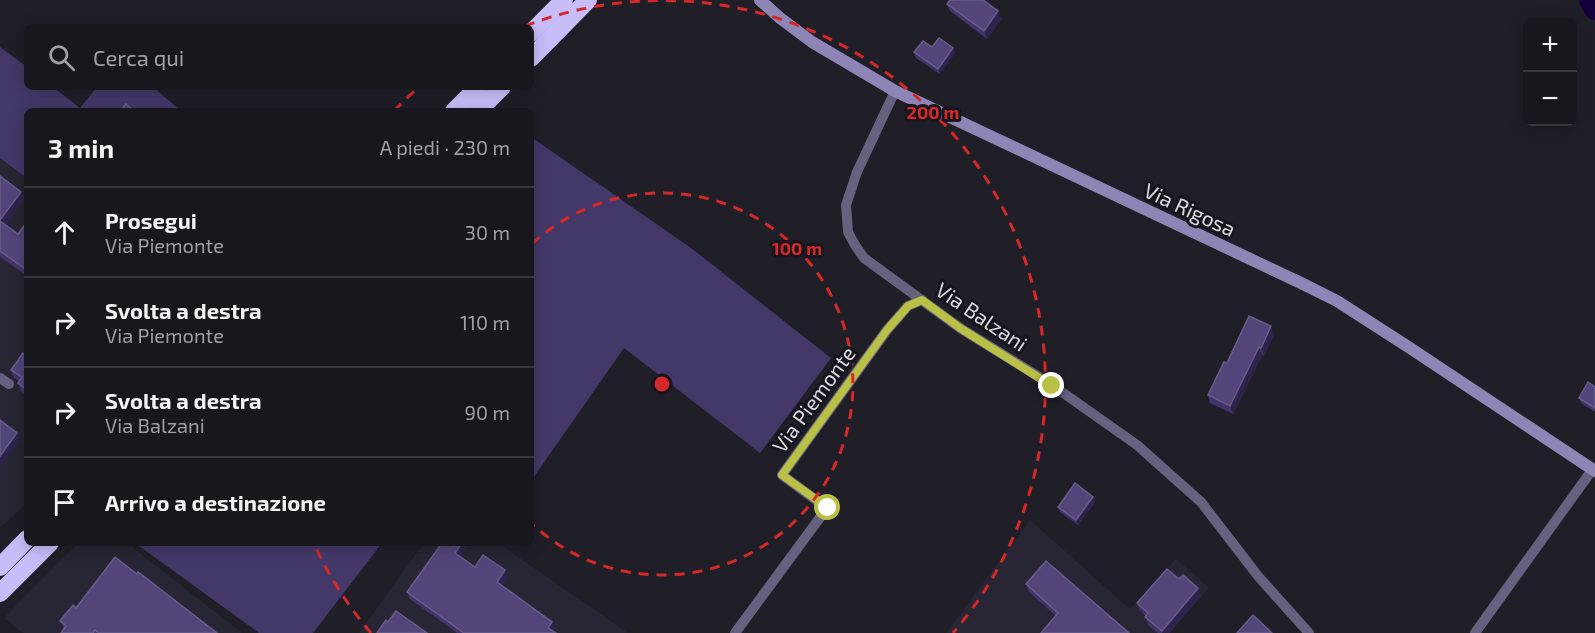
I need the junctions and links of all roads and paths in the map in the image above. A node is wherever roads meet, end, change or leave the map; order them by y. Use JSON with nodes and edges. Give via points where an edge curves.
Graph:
{"nodes":[{"id":1,"x":564,"y":0,"type":"edge"},
{"id":2,"x":588,"y":0,"type":"edge"},
{"id":3,"x":760,"y":0,"type":"edge"},
{"id":4,"x":534,"y":30,"type":"edge"},
{"id":5,"x":534,"y":55,"type":"edge"},
{"id":6,"x":475,"y":90,"type":"edge"},
{"id":7,"x":499,"y":90,"type":"edge"},
{"id":8,"x":895,"y":92,"type":"junction"},
{"id":9,"x":457,"y":108,"type":"edge"},
{"id":10,"x":481,"y":108,"type":"edge"},
{"id":11,"x":922,"y":300,"type":"junction"},
{"id":12,"x":1594,"y":470,"type":"edge"},
{"id":13,"x":24,"y":542,"type":"edge"},
{"id":14,"x":47,"y":546,"type":"edge"},
{"id":15,"x":0,"y":567,"type":"edge"},
{"id":16,"x":0,"y":593,"type":"edge"},
{"id":17,"x":735,"y":633,"type":"edge"},
{"id":18,"x":1309,"y":633,"type":"edge"},
{"id":19,"x":1475,"y":633,"type":"edge"}],
"edges":[{"from":1,"to":4,"type":"highway"},
{"from":2,"to":5,"type":"highway"},
{"from":3,"to":8,"type":"main road","name":"Via Rigosa","via":[[812,42]]},
{"from":6,"to":9,"type":"highway"},
{"from":7,"to":10,"type":"highway"},
{"from":8,"to":11,"type":"street","name":"Via Balzani","via":[[851,188],[846,217],[849,232],[864,258]]},
{"from":8,"to":12,"type":"main road","name":"Via Rigosa","via":[[1336,301]]},
{"from":11,"to":17,"type":"street","name":"Via Piemonte","via":[[908,306],[887,330],[782,475],[828,508]]},
{"from":11,"to":18,"type":"street","name":"Via Balzani","via":[[1137,445],[1201,502],[1258,576]]},
{"from":12,"to":19,"type":"street"},
{"from":13,"to":15,"type":"highway"},
{"from":14,"to":16,"type":"highway"}]}
